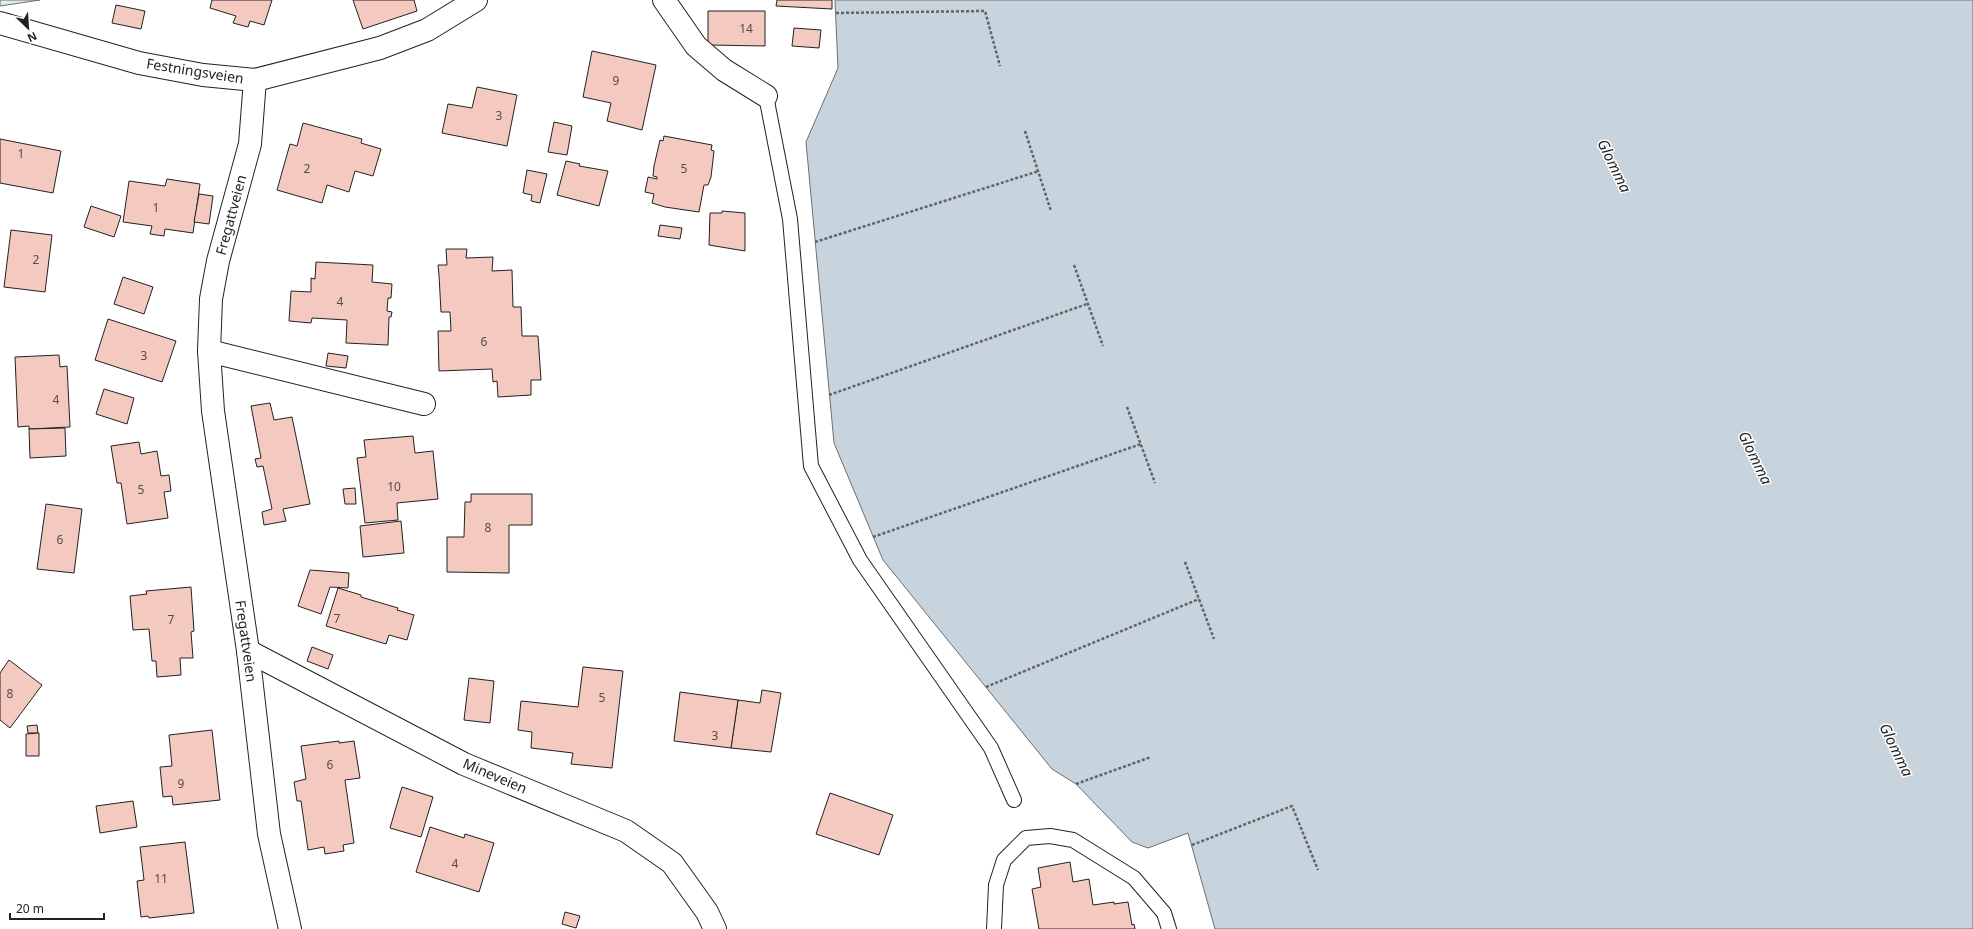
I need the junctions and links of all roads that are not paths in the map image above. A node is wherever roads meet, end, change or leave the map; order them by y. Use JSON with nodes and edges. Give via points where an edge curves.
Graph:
{"nodes":[{"id":1,"x":476,"y":0,"type":"edge"},
{"id":2,"x":664,"y":0,"type":"edge"},
{"id":3,"x":0,"y":23,"type":"edge"},
{"id":4,"x":255,"y":80,"type":"junction"},
{"id":5,"x":766,"y":96,"type":"joint"},
{"id":6,"x":209,"y":351,"type":"junction"},
{"id":7,"x":424,"y":404,"type":"dead end"},
{"id":8,"x":248,"y":651,"type":"junction"},
{"id":9,"x":1014,"y":800,"type":"dead end"},
{"id":10,"x":290,"y":929,"type":"edge"},
{"id":11,"x":715,"y":929,"type":"edge"},
{"id":12,"x":994,"y":929,"type":"edge"},
{"id":13,"x":1169,"y":929,"type":"edge"}],
"edges":[{"from":1,"to":4,"type":"street","name":"Festningsveien","via":[[427,30],[380,48]]},
{"from":2,"to":5,"type":"street","via":[[696,46],[724,70]]},
{"from":3,"to":4,"type":"street","name":"Festningsveien","via":[[139,63],[203,75]]},
{"from":4,"to":6,"type":"street","name":"Fregattveien","via":[[250,144],[210,299]]},
{"from":5,"to":9,"type":"lane","via":[[790,219],[811,466],[860,560],[991,748]]},
{"from":6,"to":7,"type":"street"},
{"from":6,"to":8,"type":"street","name":"Fregattveien","via":[[212,410]]},
{"from":8,"to":10,"type":"street","name":"Fregattveien","via":[[269,834]]},
{"from":8,"to":11,"type":"street","name":"Mineveien","via":[[464,764],[626,831],[672,863],[707,912]]},
{"from":12,"to":13,"type":"lane","via":[[996,885],[1004,860],[1026,838],[1050,836],[1073,840],[1134,878],[1164,913]]}]}
